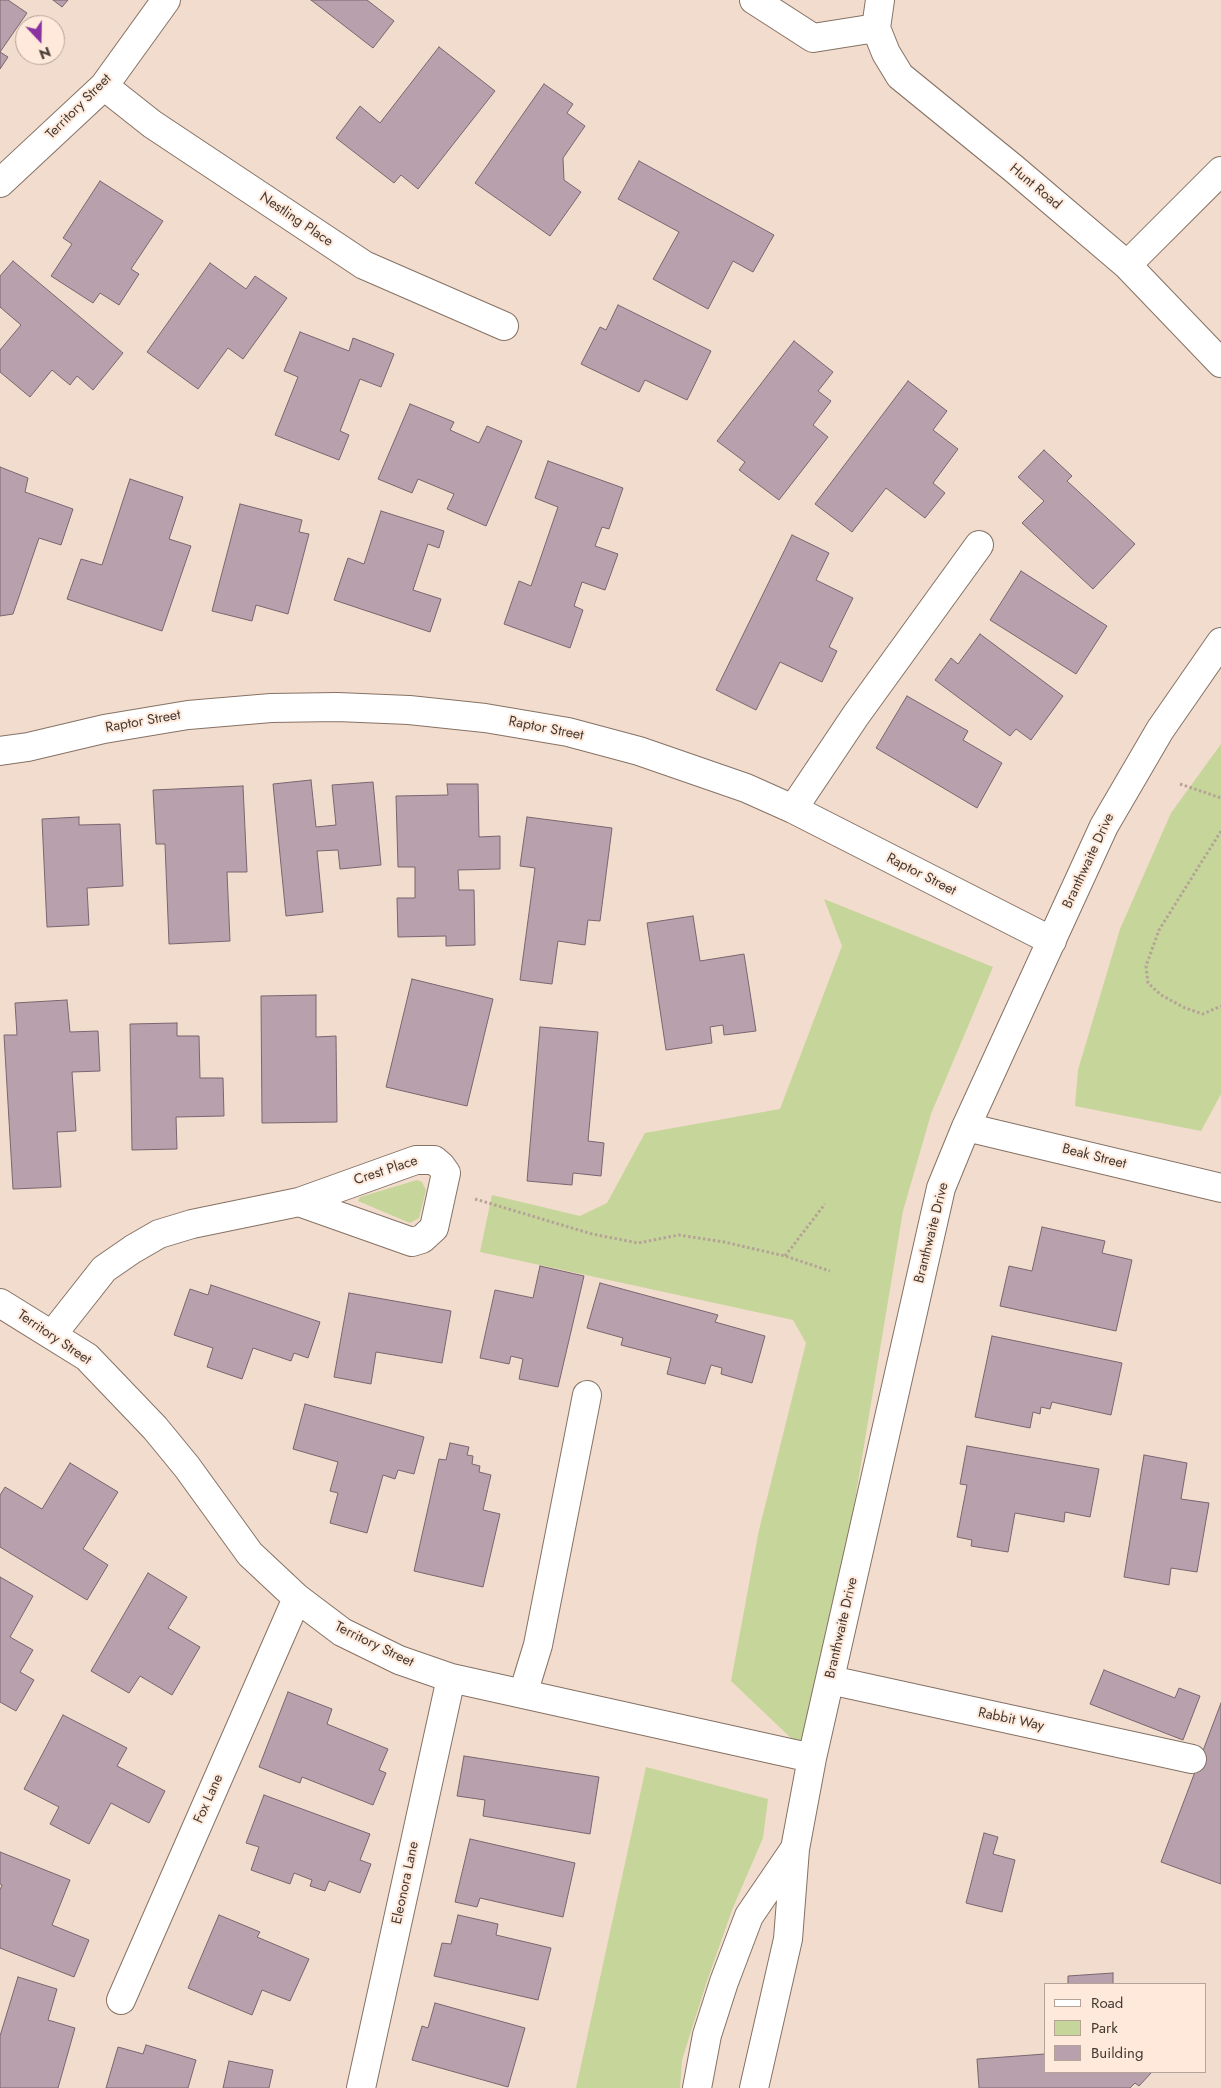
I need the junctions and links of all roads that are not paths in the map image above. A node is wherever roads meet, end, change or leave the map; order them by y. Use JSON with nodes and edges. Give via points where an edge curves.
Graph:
{"nodes":[{"id":1,"x":166,"y":0,"type":"edge"},
{"id":2,"x":754,"y":0,"type":"edge"},
{"id":3,"x":880,"y":0,"type":"edge"},
{"id":4,"x":876,"y":28,"type":"junction"},
{"id":5,"x":104,"y":86,"type":"junction"},
{"id":6,"x":1221,"y":171,"type":"edge"},
{"id":7,"x":0,"y":183,"type":"edge"},
{"id":8,"x":1127,"y":265,"type":"junction"},
{"id":9,"x":504,"y":326,"type":"dead end"},
{"id":10,"x":1221,"y":363,"type":"edge"},
{"id":11,"x":979,"y":545,"type":"dead end"},
{"id":12,"x":1221,"y":642,"type":"edge"},
{"id":13,"x":0,"y":751,"type":"edge"},
{"id":14,"x":793,"y":809,"type":"junction"},
{"id":15,"x":1052,"y":941,"type":"junction"},
{"id":16,"x":966,"y":1127,"type":"junction"},
{"id":17,"x":1221,"y":1188,"type":"edge"},
{"id":18,"x":299,"y":1202,"type":"junction"},
{"id":19,"x":0,"y":1303,"type":"edge"},
{"id":20,"x":52,"y":1335,"type":"junction"},
{"id":21,"x":587,"y":1395,"type":"dead end"},
{"id":22,"x":297,"y":1598,"type":"junction"},
{"id":23,"x":451,"y":1678,"type":"junction"},
{"id":24,"x":830,"y":1680,"type":"junction"},
{"id":25,"x":522,"y":1694,"type":"junction"},
{"id":26,"x":812,"y":1758,"type":"junction"},
{"id":27,"x":1192,"y":1760,"type":"dead end"},
{"id":28,"x":795,"y":1849,"type":"junction"},
{"id":29,"x":121,"y":2000,"type":"dead end"},
{"id":30,"x":361,"y":2088,"type":"edge"},
{"id":31,"x":697,"y":2088,"type":"edge"},
{"id":32,"x":754,"y":2088,"type":"edge"}],
"edges":[{"from":1,"to":5,"type":"street","name":"Territory Street"},
{"from":2,"to":4,"type":"street","via":[[813,38]]},
{"from":3,"to":4,"type":"street","name":"Hunt Road"},
{"from":4,"to":8,"type":"street","name":"Hunt Road","via":[[900,76]]},
{"from":5,"to":7,"type":"street","name":"Territory Street"},
{"from":5,"to":9,"type":"street","name":"Nestling Place","via":[[152,124],[364,265]]},
{"from":6,"to":8,"type":"street"},
{"from":8,"to":10,"type":"street","name":"Hunt Road"},
{"from":11,"to":14,"type":"street","via":[[856,715]]},
{"from":12,"to":15,"type":"street","name":"Branthwaite Drive","via":[[1160,730],[1104,826]]},
{"from":13,"to":14,"type":"street","name":"Raptor Street","via":[[188,714],[318,707],[408,710],[485,718],[568,732],[639,751],[746,788]]},
{"from":14,"to":15,"type":"street","name":"Raptor Street"},
{"from":15,"to":16,"type":"street","name":"Branthwaite Drive"},
{"from":16,"to":17,"type":"street","name":"Beak Street"},
{"from":16,"to":24,"type":"street","name":"Branthwaite Drive","via":[[939,1196]]},
{"from":18,"to":18,"type":"street","name":"Crest Place","via":[[416,1160],[434,1160],[446,1173],[434,1228],[422,1239],[412,1242]]},
{"from":18,"to":20,"type":"street","name":"Crest Place","via":[[159,1234],[104,1269]]},
{"from":19,"to":20,"type":"street","name":"Territory Street"},
{"from":20,"to":22,"type":"street","name":"Territory Street","via":[[86,1357],[128,1398],[187,1467],[250,1554]]},
{"from":21,"to":25,"type":"street","via":[[538,1645]]},
{"from":22,"to":23,"type":"street","name":"Territory Street","via":[[342,1632],[399,1660]]},
{"from":22,"to":29,"type":"street","name":"Fox Lane"},
{"from":23,"to":25,"type":"street","name":"Territory Street"},
{"from":23,"to":30,"type":"street","name":"Eleonora Lane"},
{"from":24,"to":26,"type":"street","name":"Branthwaite Drive"},
{"from":24,"to":27,"type":"street","name":"Rabbit Way"},
{"from":25,"to":26,"type":"street","name":"Territory Street"},
{"from":26,"to":28,"type":"street","name":"Branthwaite Drive"},
{"from":28,"to":31,"type":"street","name":"Branthwaite Drive","via":[[749,1916],[707,2036]]},
{"from":28,"to":32,"type":"street","name":"Branthwaite Drive","via":[[788,1939]]}]}
